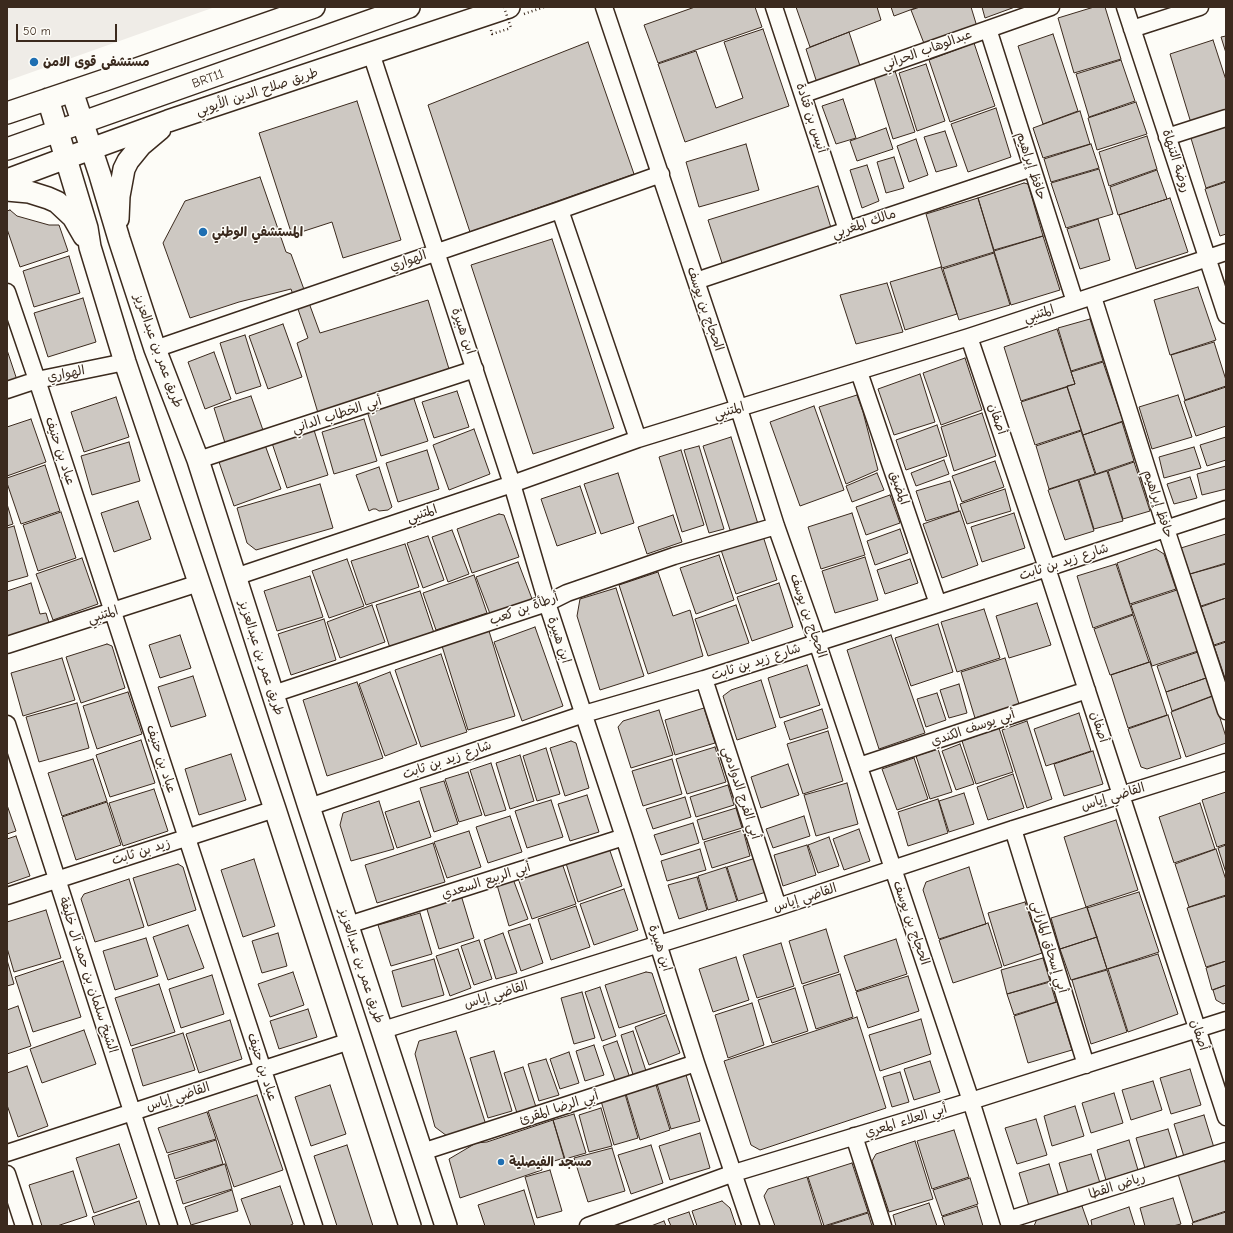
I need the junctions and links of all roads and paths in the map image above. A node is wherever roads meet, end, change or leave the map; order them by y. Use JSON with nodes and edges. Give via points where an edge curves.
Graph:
{"nodes":[{"id":1,"x":314,"y":7,"type":"edge"},
{"id":2,"x":409,"y":7,"type":"edge"},
{"id":3,"x":504,"y":7,"type":"edge"},
{"id":4,"x":544,"y":7,"type":"edge"},
{"id":5,"x":604,"y":7,"type":"edge"},
{"id":6,"x":774,"y":7,"type":"edge"},
{"id":7,"x":1051,"y":7,"type":"edge"},
{"id":8,"x":1125,"y":7,"type":"edge"},
{"id":9,"x":1200,"y":7,"type":"edge"},
{"id":10,"x":515,"y":11,"type":"edge"},
{"id":11,"x":511,"y":28,"type":"dead end"},
{"id":12,"x":988,"y":28,"type":"junction"},
{"id":13,"x":1132,"y":29,"type":"junction"},
{"id":14,"x":372,"y":53,"type":"junction"},
{"id":15,"x":72,"y":91,"type":"junction"},
{"id":16,"x":804,"y":94,"type":"junction"},
{"id":17,"x":48,"y":99,"type":"junction"},
{"id":18,"x":7,"y":113,"type":"edge"},
{"id":19,"x":1226,"y":118,"type":"edge"},
{"id":20,"x":168,"y":121,"type":"junction"},
{"id":21,"x":83,"y":123,"type":"junction"},
{"id":22,"x":58,"y":132,"type":"junction"},
{"id":23,"x":1167,"y":137,"type":"junction"},
{"id":24,"x":91,"y":149,"type":"junction"},
{"id":25,"x":7,"y":150,"type":"edge"},
{"id":26,"x":66,"y":158,"type":"junction"},
{"id":27,"x":1032,"y":168,"type":"junction"},
{"id":28,"x":661,"y":174,"type":"junction"},
{"id":29,"x":7,"y":180,"type":"edge"},
{"id":30,"x":7,"y":190,"type":"edge"},
{"id":31,"x":560,"y":210,"type":"junction"},
{"id":32,"x":847,"y":230,"type":"junction"},
{"id":33,"x":119,"y":239,"type":"junction"},
{"id":34,"x":90,"y":247,"type":"junction"},
{"id":35,"x":436,"y":252,"type":"junction"},
{"id":36,"x":1226,"y":252,"type":"edge"},
{"id":37,"x":1208,"y":258,"type":"junction"},
{"id":38,"x":696,"y":281,"type":"junction"},
{"id":39,"x":7,"y":292,"type":"edge"},
{"id":40,"x":1093,"y":297,"type":"junction"},
{"id":41,"x":1075,"y":302,"type":"junction"},
{"id":42,"x":1226,"y":315,"type":"edge"},
{"id":43,"x":969,"y":337,"type":"junction"},
{"id":44,"x":155,"y":349,"type":"junction"},
{"id":45,"x":125,"y":362,"type":"junction"},
{"id":46,"x":476,"y":369,"type":"junction"},
{"id":47,"x":859,"y":372,"type":"junction"},
{"id":48,"x":37,"y":380,"type":"junction"},
{"id":49,"x":7,"y":390,"type":"edge"},
{"id":50,"x":739,"y":409,"type":"junction"},
{"id":51,"x":638,"y":439,"type":"junction"},
{"id":52,"x":198,"y":460,"type":"junction"},
{"id":53,"x":512,"y":484,"type":"junction"},
{"id":54,"x":1226,"y":509,"type":"edge"},
{"id":55,"x":776,"y":526,"type":"junction"},
{"id":56,"x":1166,"y":529,"type":"junction"},
{"id":57,"x":1047,"y":568,"type":"junction"},
{"id":58,"x":235,"y":577,"type":"junction"},
{"id":59,"x":199,"y":584,"type":"junction"},
{"id":60,"x":547,"y":603,"type":"junction"},
{"id":61,"x":938,"y":604,"type":"junction"},
{"id":62,"x":113,"y":611,"type":"junction"},
{"id":63,"x":817,"y":642,"type":"junction"},
{"id":64,"x":7,"y":645,"type":"edge"},
{"id":65,"x":704,"y":679,"type":"junction"},
{"id":66,"x":1087,"y":690,"type":"junction"},
{"id":67,"x":273,"y":694,"type":"junction"},
{"id":68,"x":1226,"y":711,"type":"edge"},
{"id":69,"x":584,"y":714,"type":"junction"},
{"id":70,"x":7,"y":724,"type":"edge"},
{"id":71,"x":1226,"y":762,"type":"edge"},
{"id":72,"x":859,"y":766,"type":"junction"},
{"id":73,"x":1121,"y":795,"type":"junction"},
{"id":74,"x":309,"y":807,"type":"junction"},
{"id":75,"x":275,"y":809,"type":"junction"},
{"id":76,"x":1013,"y":828,"type":"junction"},
{"id":77,"x":624,"y":837,"type":"junction"},
{"id":78,"x":187,"y":838,"type":"junction"},
{"id":79,"x":893,"y":869,"type":"junction"},
{"id":80,"x":57,"y":880,"type":"junction"},
{"id":81,"x":7,"y":896,"type":"edge"},
{"id":82,"x":778,"y":907,"type":"junction"},
{"id":83,"x":348,"y":925,"type":"junction"},
{"id":84,"x":659,"y":945,"type":"junction"},
{"id":85,"x":1226,"y":1020,"type":"edge"},
{"id":86,"x":383,"y":1030,"type":"junction"},
{"id":87,"x":1197,"y":1030,"type":"junction"},
{"id":88,"x":350,"y":1041,"type":"junction"},
{"id":89,"x":696,"y":1063,"type":"junction"},
{"id":90,"x":1086,"y":1065,"type":"junction"},
{"id":91,"x":263,"y":1070,"type":"junction"},
{"id":92,"x":971,"y":1101,"type":"junction"},
{"id":93,"x":132,"y":1112,"type":"junction"},
{"id":94,"x":1226,"y":1116,"type":"edge"},
{"id":95,"x":854,"y":1136,"type":"junction"},
{"id":96,"x":1226,"y":1151,"type":"edge"},
{"id":97,"x":422,"y":1152,"type":"junction"},
{"id":98,"x":7,"y":1153,"type":"edge"},
{"id":99,"x":734,"y":1173,"type":"junction"},
{"id":100,"x":7,"y":1174,"type":"edge"},
{"id":101,"x":1009,"y":1223,"type":"edge"},
{"id":102,"x":594,"y":1225,"type":"edge"},
{"id":103,"x":24,"y":1226,"type":"edge"},
{"id":104,"x":169,"y":1226,"type":"edge"},
{"id":105,"x":314,"y":1226,"type":"edge"},
{"id":106,"x":410,"y":1226,"type":"edge"},
{"id":107,"x":446,"y":1226,"type":"edge"},
{"id":108,"x":751,"y":1226,"type":"edge"},
{"id":109,"x":883,"y":1226,"type":"edge"}],
"edges":[{"from":1,"to":15,"type":"main road"},
{"from":2,"to":21,"type":"main road","name":"BRT11"},
{"from":3,"to":11,"type":"path","bridge":true},
{"from":4,"to":10,"type":"path"},
{"from":5,"to":28,"type":"street","name":"الحجاج بن يوسف"},
{"from":6,"to":16,"type":"street","name":"أنيس بن قتادة"},
{"from":7,"to":12,"type":"street","name":"عبدالوهاب الحراني"},
{"from":8,"to":13,"type":"street","name":"روضة التنهاة"},
{"from":9,"to":13,"type":"street"},
{"from":10,"to":14,"type":"main road","name":"طريق صلاح الدين الأيوبي"},
{"from":12,"to":16,"type":"street","name":"عبدالوهاب الحراني"},
{"from":12,"to":27,"type":"street","name":"حافظ إبراهيم"},
{"from":13,"to":23,"type":"street","name":"روضة التنهاة"},
{"from":14,"to":20,"type":"main road","name":"طريق صلاح الدين الأيوبي"},
{"from":14,"to":35,"type":"street","name":"ابن هبيرة"},
{"from":15,"to":17,"type":"main road"},
{"from":15,"to":21,"type":"main road","name":"طريق عمر بن عبدالعزيز"},
{"from":16,"to":32,"type":"street","name":"أنيس بن قتادة"},
{"from":17,"to":18,"type":"main road"},
{"from":17,"to":22,"type":"main road"},
{"from":19,"to":23,"type":"street"},
{"from":20,"to":24,"type":"main road","name":"طريق صلاح الدين الأيوبي"},
{"from":20,"to":33,"type":"main road","via":[[141,145],[124,169],[118,207]]},
{"from":21,"to":22,"type":"main road","name":"BRT11"},
{"from":21,"to":24,"type":"main road","name":"طريق عمر بن عبدالعزيز"},
{"from":22,"to":25,"type":"main road","name":"BRT11"},
{"from":22,"to":26,"type":"main road"},
{"from":23,"to":37,"type":"street","name":"روضة التنهاة"},
{"from":24,"to":26,"type":"main road","name":"طريق صلاح الدين الأيوبي"},
{"from":24,"to":33,"type":"main road","name":"طريق عمر بن عبدالعزيز"},
{"from":26,"to":29,"type":"main road","name":"طريق صلاح الدين الأيوبي"},
{"from":26,"to":34,"type":"main road","via":[[87,228]]},
{"from":27,"to":32,"type":"street","name":"مالك المغربي"},
{"from":27,"to":41,"type":"street","name":"حافظ إبراهيم"},
{"from":28,"to":31,"type":"street","name":"الهواري"},
{"from":28,"to":38,"type":"street","name":"الحجاج بن يوسف"},
{"from":30,"to":34,"type":"main road","via":[[29,192],[57,202],[72,217]]},
{"from":31,"to":35,"type":"street","name":"الهواري"},
{"from":31,"to":51,"type":"street"},
{"from":32,"to":38,"type":"street","name":"مالك المغربي"},
{"from":33,"to":44,"type":"main road","name":"طريق عمر بن عبدالعزيز"},
{"from":34,"to":45,"type":"main road"},
{"from":35,"to":44,"type":"street","name":"الهواري"},
{"from":35,"to":46,"type":"street","name":"ابن هبيرة"},
{"from":36,"to":37,"type":"street","name":"المتنبي"},
{"from":37,"to":40,"type":"street","name":"المتنبي"},
{"from":37,"to":42,"type":"street","name":"روضة التنهاة"},
{"from":38,"to":50,"type":"street","name":"الحجاج بن يوسف"},
{"from":39,"to":48,"type":"street","name":"عباد بن حنيف"},
{"from":40,"to":41,"type":"street","name":"المتنبي"},
{"from":40,"to":56,"type":"street","name":"حافظ إبراهيم"},
{"from":41,"to":43,"type":"street","name":"المتنبي"},
{"from":43,"to":47,"type":"street","name":"المتنبي"},
{"from":43,"to":57,"type":"street","name":"أصفان"},
{"from":44,"to":52,"type":"main road","name":"طريق عمر بن عبدالعزيز"},
{"from":45,"to":48,"type":"street","name":"الهواري"},
{"from":45,"to":59,"type":"main road"},
{"from":46,"to":52,"type":"street","name":"أبي الخطاب الداني"},
{"from":46,"to":53,"type":"street","name":"ابن هبيرة"},
{"from":47,"to":50,"type":"street","name":"المتنبي"},
{"from":47,"to":61,"type":"street","name":"المضيق"},
{"from":48,"to":49,"type":"street","name":"الهواري"},
{"from":48,"to":62,"type":"street","name":"عباد بن حنيف"},
{"from":50,"to":51,"type":"street","name":"المتنبي"},
{"from":50,"to":55,"type":"street","name":"الحجاج بن يوسف"},
{"from":51,"to":53,"type":"street","name":"المتنبي"},
{"from":52,"to":58,"type":"main road","name":"طريق عمر بن عبدالعزيز"},
{"from":53,"to":58,"type":"street","name":"المتنبي"},
{"from":53,"to":60,"type":"street","name":"ابن هبيرة"},
{"from":54,"to":56,"type":"street","name":"شارع زيد بن ثابت"},
{"from":55,"to":60,"type":"street","name":"أرطأة بن كعب","via":[[674,556],[567,593]]},
{"from":55,"to":63,"type":"street","name":"الحجاج بن يوسف"},
{"from":56,"to":57,"type":"street","name":"شارع زيد بن ثابت"},
{"from":56,"to":68,"type":"street","name":"حافظ إبراهيم"},
{"from":57,"to":61,"type":"street","name":"شارع زيد بن ثابت"},
{"from":57,"to":66,"type":"street","name":"أصفان"},
{"from":58,"to":67,"type":"main road","name":"طريق عمر بن عبدالعزيز"},
{"from":59,"to":62,"type":"street","name":"المتنبي"},
{"from":59,"to":75,"type":"main road"},
{"from":60,"to":67,"type":"street","name":"أرطأة بن كعب"},
{"from":60,"to":69,"type":"street","name":"ابن هبيرة"},
{"from":61,"to":63,"type":"street","name":"شارع زيد بن ثابت"},
{"from":62,"to":64,"type":"street","name":"المتنبي"},
{"from":62,"to":78,"type":"street","name":"عباد بن حنيف"},
{"from":63,"to":65,"type":"street","name":"شارع زيد بن ثابت"},
{"from":63,"to":72,"type":"street","name":"الحجاج بن يوسف"},
{"from":65,"to":69,"type":"street","name":"شارع زيد بن ثابت"},
{"from":65,"to":82,"type":"street","name":"أبي الفرج الدوادمي"},
{"from":66,"to":72,"type":"street","name":"أبي يوسف الكندي"},
{"from":66,"to":73,"type":"street","name":"أصفان"},
{"from":67,"to":74,"type":"main road","name":"طريق عمر بن عبدالعزيز"},
{"from":69,"to":74,"type":"street","name":"شارع زيد بن ثابت"},
{"from":69,"to":77,"type":"street","name":"ابن هبيرة"},
{"from":70,"to":80,"type":"street","name":"الشيخ سلمان بن حمد آل خليفة"},
{"from":71,"to":73,"type":"street","name":"القاضي إياس"},
{"from":72,"to":79,"type":"street","name":"الحجاج بن يوسف"},
{"from":73,"to":76,"type":"street","name":"القاضي إياس"},
{"from":73,"to":87,"type":"street","name":"أصفان"},
{"from":74,"to":83,"type":"main road","name":"طريق عمر بن عبدالعزيز"},
{"from":75,"to":78,"type":"street","name":"زيد بن ثابت"},
{"from":75,"to":88,"type":"main road"},
{"from":76,"to":79,"type":"street","name":"القاضي إياس"},
{"from":76,"to":90,"type":"street","name":"أبي إسحاق الماراني"},
{"from":77,"to":83,"type":"street","name":"أبي الربيع السعدي"},
{"from":77,"to":84,"type":"street","name":"ابن هبيرة"},
{"from":78,"to":80,"type":"street","name":"زيد بن ثابت"},
{"from":78,"to":91,"type":"street","name":"عباد بن حنيف"},
{"from":79,"to":82,"type":"street","name":"القاضي إياس"},
{"from":79,"to":92,"type":"street","name":"الحجاج بن يوسف"},
{"from":80,"to":81,"type":"street","name":"زيد بن ثابت"},
{"from":80,"to":93,"type":"street","name":"الشيخ سلمان بن حمد آل خليفة"},
{"from":82,"to":84,"type":"street","name":"القاضي إياس"},
{"from":83,"to":86,"type":"main road","name":"طريق عمر بن عبدالعزيز"},
{"from":84,"to":86,"type":"street","name":"القاضي إياس"},
{"from":84,"to":89,"type":"street","name":"ابن هبيرة"},
{"from":85,"to":87,"type":"street","name":"أبي العلاء المعري"},
{"from":86,"to":97,"type":"main road","name":"طريق عمر بن عبدالعزيز"},
{"from":87,"to":90,"type":"street","name":"أبي العلاء المعري"},
{"from":87,"to":94,"type":"street","name":"أصفان"},
{"from":88,"to":91,"type":"street","name":"القاضي إياس"},
{"from":88,"to":106,"type":"main road"},
{"from":89,"to":97,"type":"street","name":"أبي الرضا المقرئ"},
{"from":89,"to":99,"type":"street","name":"ابن هبيرة"},
{"from":90,"to":92,"type":"street","name":"أبي العلاء المعري"},
{"from":91,"to":93,"type":"street","name":"القاضي إياس"},
{"from":91,"to":105,"type":"street","name":"عباد بن حنيف"},
{"from":92,"to":95,"type":"street","name":"أبي العلاء المعري"},
{"from":92,"to":101,"type":"street","name":"الحجاج بن يوسف"},
{"from":93,"to":98,"type":"street","name":"القاضي إياس"},
{"from":93,"to":104,"type":"street","name":"الشيخ سلمان بن حمد آل خليفة"},
{"from":95,"to":99,"type":"street","name":"أبي العلاء المعري"},
{"from":95,"to":109,"type":"street"},
{"from":96,"to":101,"type":"street","name":"رياض القطا"},
{"from":97,"to":107,"type":"main road","name":"طريق عمر بن عبدالعزيز"},
{"from":99,"to":102,"type":"street","name":"أبي العلاء المعري"},
{"from":99,"to":108,"type":"street","name":"ابن هبيرة"},
{"from":100,"to":103,"type":"street"}]}
